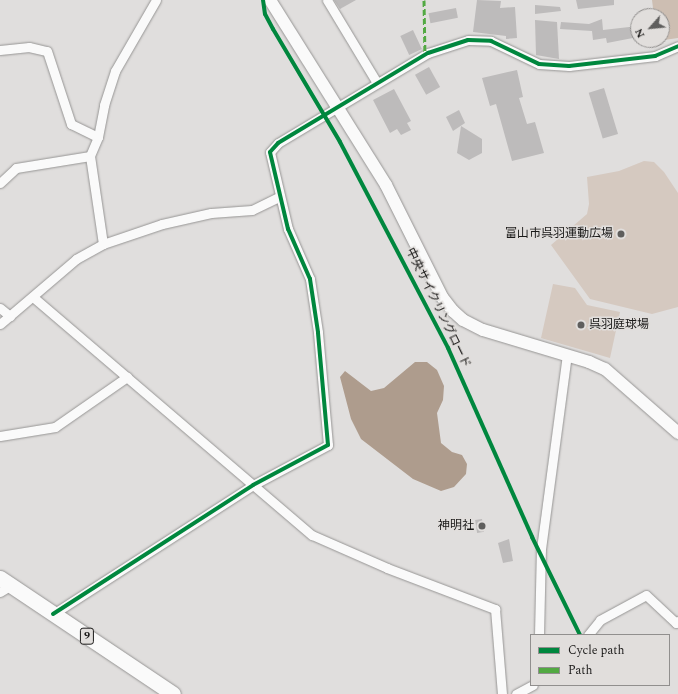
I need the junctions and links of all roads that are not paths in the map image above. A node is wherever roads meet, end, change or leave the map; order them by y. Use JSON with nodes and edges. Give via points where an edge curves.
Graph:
{"nodes":[{"id":1,"x":156,"y":0,"type":"edge"},
{"id":2,"x":270,"y":0,"type":"edge"},
{"id":3,"x":327,"y":0,"type":"edge"},
{"id":4,"x":678,"y":46,"type":"edge"},
{"id":5,"x":0,"y":50,"type":"edge"},
{"id":6,"x":377,"y":83,"type":"junction"},
{"id":7,"x":336,"y":106,"type":"junction"},
{"id":8,"x":98,"y":137,"type":"junction"},
{"id":9,"x":90,"y":156,"type":"junction"},
{"id":10,"x":0,"y":183,"type":"edge"},
{"id":11,"x":279,"y":197,"type":"junction"},
{"id":12,"x":104,"y":244,"type":"junction"},
{"id":13,"x":33,"y":297,"type":"junction"},
{"id":14,"x":0,"y":308,"type":"edge"},
{"id":15,"x":10,"y":316,"type":"junction"},
{"id":16,"x":0,"y":324,"type":"edge"},
{"id":17,"x":566,"y":355,"type":"junction"},
{"id":18,"x":127,"y":377,"type":"junction"},
{"id":19,"x":678,"y":433,"type":"edge"},
{"id":20,"x":0,"y":436,"type":"edge"},
{"id":21,"x":253,"y":485,"type":"junction"},
{"id":22,"x":4,"y":585,"type":"edge"},
{"id":23,"x":53,"y":614,"type":"junction"},
{"id":24,"x":677,"y":624,"type":"edge"},
{"id":25,"x":539,"y":634,"type":"edge"},
{"id":26,"x":589,"y":634,"type":"edge"},
{"id":27,"x":531,"y":686,"type":"edge"},
{"id":28,"x":172,"y":694,"type":"edge"},
{"id":29,"x":502,"y":694,"type":"edge"},
{"id":30,"x":516,"y":694,"type":"edge"}],
"edges":[{"from":1,"to":8,"type":"street","via":[[115,71],[104,105]]},
{"from":2,"to":7,"type":"street"},
{"from":3,"to":6,"type":"street"},
{"from":4,"to":6,"type":"street","via":[[654,56],[569,66],[539,64],[491,41],[468,40],[428,53]]},
{"from":5,"to":8,"type":"street","via":[[47,50],[71,124]]},
{"from":6,"to":7,"type":"street"},
{"from":7,"to":11,"type":"street","via":[[278,143],[270,152]]},
{"from":7,"to":17,"type":"street","via":[[386,185],[442,297],[453,311],[483,330]]},
{"from":8,"to":9,"type":"street"},
{"from":9,"to":10,"type":"street","via":[[16,168]]},
{"from":9,"to":12,"type":"street"},
{"from":11,"to":12,"type":"street","via":[[252,210],[211,213],[162,224]]},
{"from":11,"to":21,"type":"street","via":[[288,229],[310,279],[318,332],[328,445]]},
{"from":12,"to":13,"type":"street","via":[[76,259]]},
{"from":13,"to":15,"type":"street"},
{"from":13,"to":18,"type":"street"},
{"from":14,"to":15,"type":"street"},
{"from":15,"to":16,"type":"street"},
{"from":17,"to":19,"type":"street","via":[[605,369]]},
{"from":17,"to":25,"type":"street","via":[[541,548]]},
{"from":18,"to":20,"type":"street","via":[[55,427]]},
{"from":18,"to":21,"type":"street"},
{"from":21,"to":23,"type":"street"},
{"from":21,"to":29,"type":"street","via":[[312,535],[388,568],[495,609]]},
{"from":22,"to":23,"type":"main road","number":"9"},
{"from":23,"to":28,"type":"main road","number":"9"},
{"from":24,"to":26,"type":"street","via":[[646,595],[600,620]]},
{"from":27,"to":30,"type":"street"}]}
